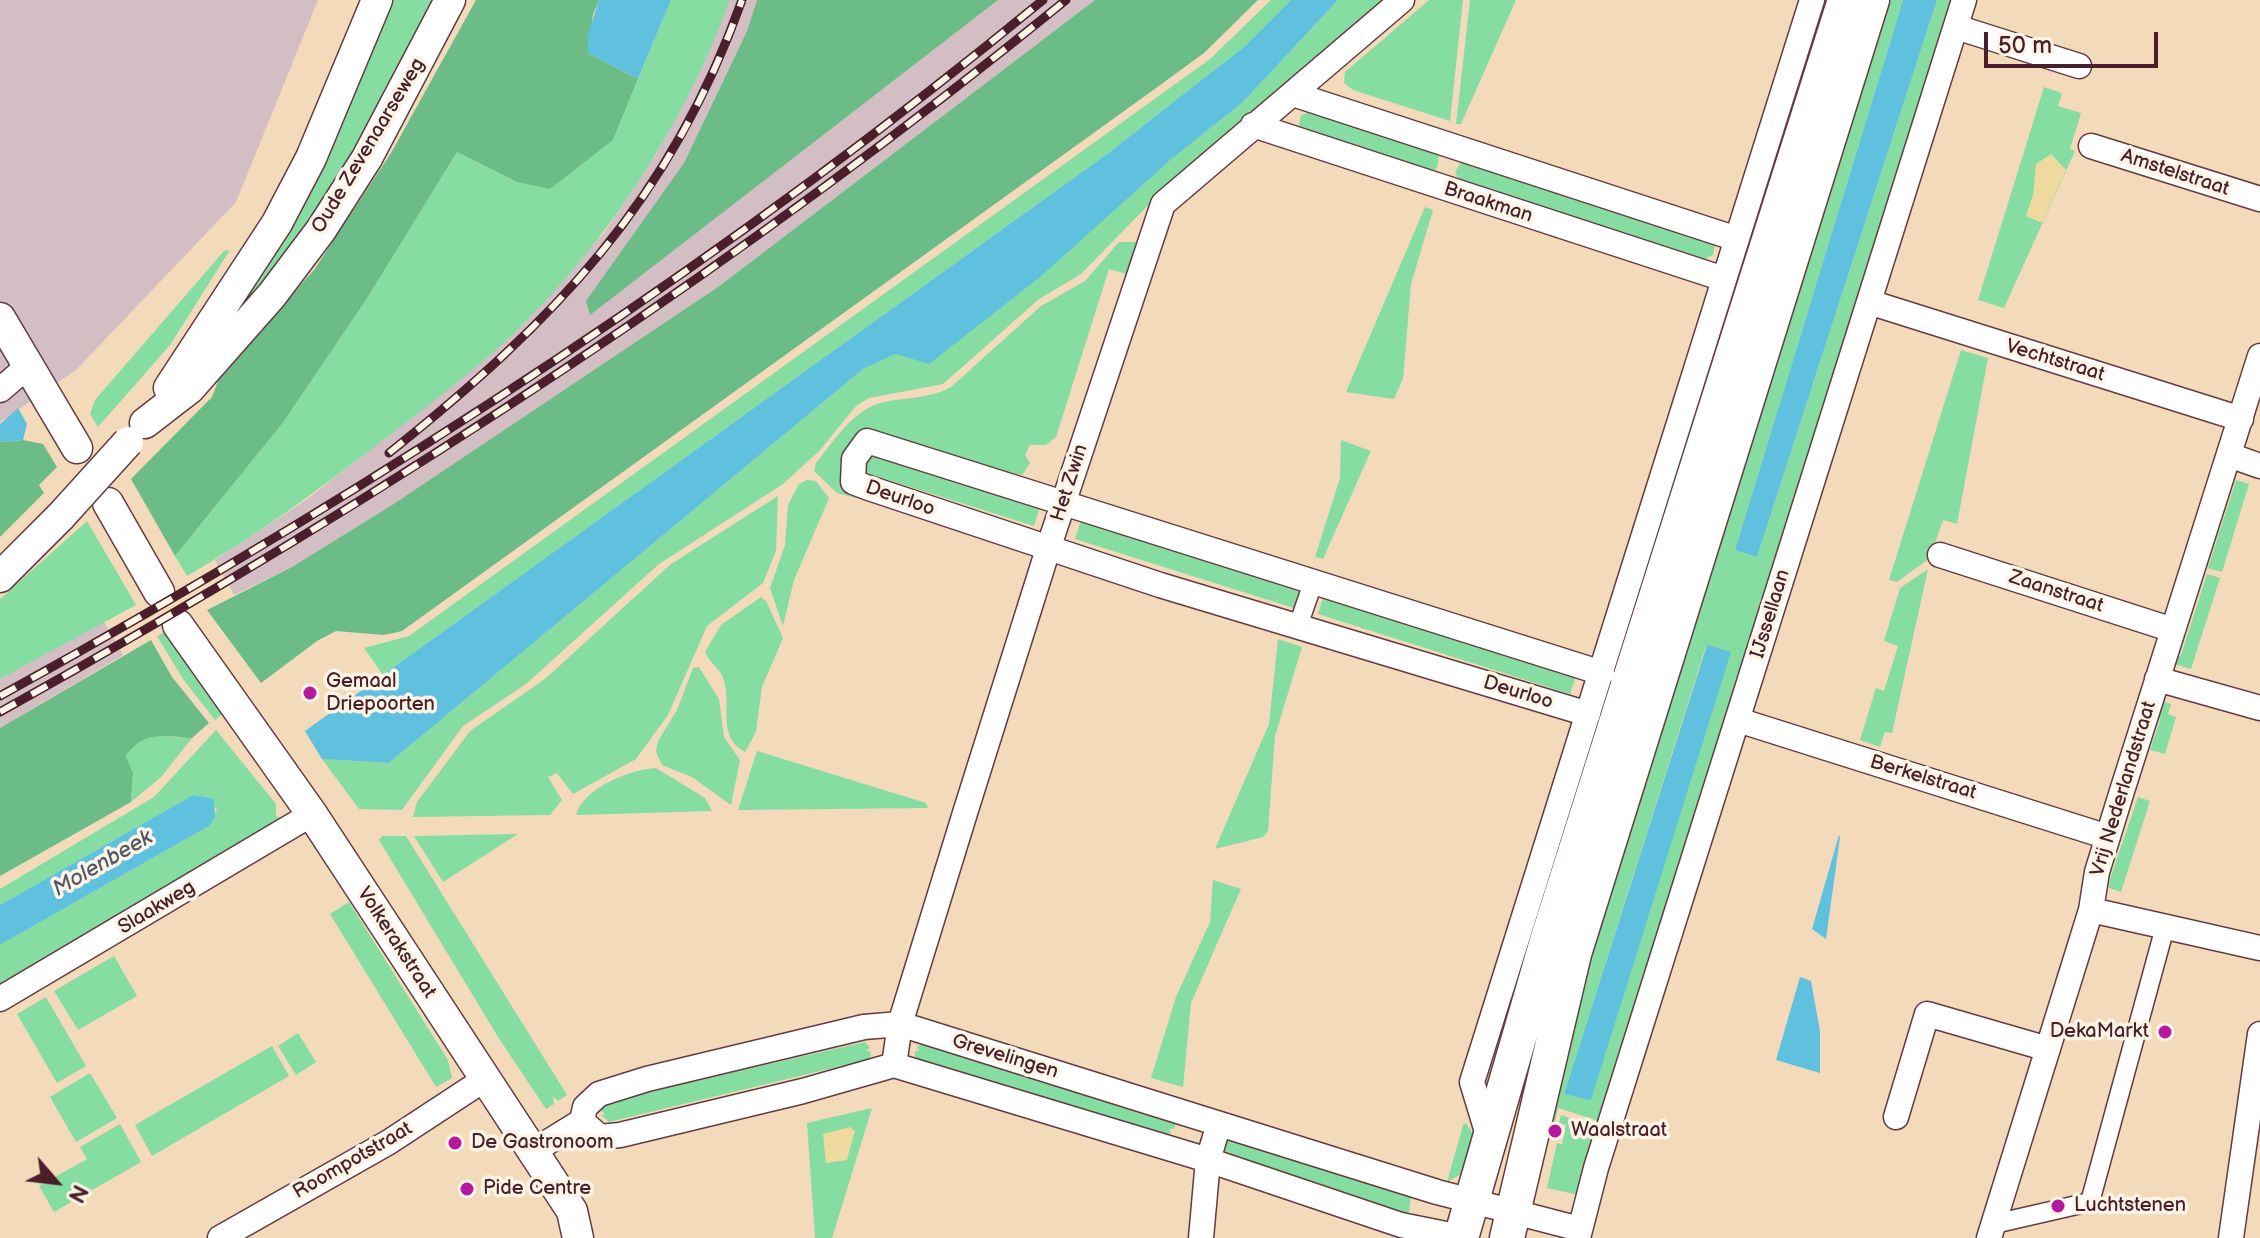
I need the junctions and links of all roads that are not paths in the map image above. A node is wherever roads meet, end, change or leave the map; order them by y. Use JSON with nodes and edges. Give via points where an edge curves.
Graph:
{"nodes":[{"id":1,"x":377,"y":0,"type":"edge"},
{"id":2,"x":450,"y":0,"type":"edge"},
{"id":3,"x":1402,"y":0,"type":"edge"},
{"id":4,"x":1812,"y":0,"type":"edge"},
{"id":5,"x":1845,"y":0,"type":"edge"},
{"id":6,"x":1872,"y":0,"type":"edge"},
{"id":7,"x":1964,"y":0,"type":"edge"},
{"id":8,"x":1956,"y":27,"type":"junction"},
{"id":9,"x":2079,"y":66,"type":"dead end"},
{"id":10,"x":1293,"y":94,"type":"junction"},
{"id":11,"x":1253,"y":125,"type":"junction"},
{"id":12,"x":2091,"y":146,"type":"dead end"},
{"id":13,"x":2260,"y":199,"type":"edge"},
{"id":14,"x":1737,"y":239,"type":"junction"},
{"id":15,"x":1724,"y":279,"type":"junction"},
{"id":16,"x":1869,"y":302,"type":"junction"},
{"id":17,"x":0,"y":318,"type":"edge"},
{"id":18,"x":2260,"y":356,"type":"edge"},
{"id":19,"x":27,"y":367,"type":"junction"},
{"id":20,"x":0,"y":390,"type":"edge"},
{"id":21,"x":2241,"y":419,"type":"junction"},
{"id":22,"x":136,"y":432,"type":"junction"},
{"id":23,"x":77,"y":448,"type":"dead end"},
{"id":24,"x":2229,"y":455,"type":"junction"},
{"id":25,"x":2260,"y":466,"type":"edge"},
{"id":26,"x":108,"y":503,"type":"dead end"},
{"id":27,"x":1063,"y":503,"type":"junction"},
{"id":28,"x":1049,"y":546,"type":"junction"},
{"id":29,"x":1940,"y":555,"type":"dead end"},
{"id":30,"x":0,"y":577,"type":"edge"},
{"id":31,"x":1314,"y":580,"type":"junction"},
{"id":32,"x":159,"y":592,"type":"dead end"},
{"id":33,"x":178,"y":625,"type":"dead end"},
{"id":34,"x":1298,"y":626,"type":"junction"},
{"id":35,"x":2173,"y":630,"type":"junction"},
{"id":36,"x":1602,"y":673,"type":"junction"},
{"id":37,"x":2157,"y":679,"type":"junction"},
{"id":38,"x":2260,"y":708,"type":"edge"},
{"id":39,"x":1588,"y":714,"type":"junction"},
{"id":40,"x":1738,"y":720,"type":"junction"},
{"id":41,"x":312,"y":814,"type":"junction"},
{"id":42,"x":2108,"y":837,"type":"junction"},
{"id":43,"x":2091,"y":910,"type":"junction"},
{"id":44,"x":2165,"y":927,"type":"junction"},
{"id":45,"x":2260,"y":948,"type":"edge"},
{"id":46,"x":0,"y":999,"type":"edge"},
{"id":47,"x":900,"y":1024,"type":"junction"},
{"id":48,"x":2260,"y":1034,"type":"edge"},
{"id":49,"x":2048,"y":1049,"type":"junction"},
{"id":50,"x":894,"y":1065,"type":"junction"},
{"id":51,"x":485,"y":1079,"type":"junction"},
{"id":52,"x":1896,"y":1117,"type":"dead end"},
{"id":53,"x":582,"y":1121,"type":"junction"},
{"id":54,"x":1219,"y":1124,"type":"junction"},
{"id":55,"x":1488,"y":1135,"type":"junction"},
{"id":56,"x":532,"y":1152,"type":"junction"},
{"id":57,"x":1208,"y":1160,"type":"junction"},
{"id":58,"x":1437,"y":1192,"type":"joint"},
{"id":59,"x":1469,"y":1201,"type":"junction"},
{"id":60,"x":1509,"y":1225,"type":"edge"},
{"id":61,"x":1991,"y":1231,"type":"edge"},
{"id":62,"x":1579,"y":1233,"type":"edge"},
{"id":63,"x":220,"y":1238,"type":"edge"},
{"id":64,"x":578,"y":1238,"type":"edge"},
{"id":65,"x":1201,"y":1238,"type":"edge"},
{"id":66,"x":1463,"y":1238,"type":"edge"},
{"id":67,"x":2231,"y":1238,"type":"edge"}],
"edges":[{"from":1,"to":22,"type":"street","name":"Oude Zevenaarseweg","via":[[311,158],[277,223]]},
{"from":2,"to":22,"type":"street","name":"Oude Zevenaarseweg","via":[[367,158],[321,230],[189,389]]},
{"from":3,"to":10,"type":"street","name":"Het Zwin"},
{"from":4,"to":14,"type":"street"},
{"from":5,"to":55,"type":"main road"},
{"from":6,"to":60,"type":"main road","via":[[1574,954]]},
{"from":7,"to":8,"type":"street","name":"IJssellaan"},
{"from":8,"to":9,"type":"street"},
{"from":8,"to":16,"type":"street","name":"IJssellaan"},
{"from":10,"to":11,"type":"street","name":"Het Zwin"},
{"from":10,"to":14,"type":"street"},
{"from":11,"to":15,"type":"street","name":"Braakman"},
{"from":11,"to":27,"type":"street","name":"Het Zwin","via":[[1163,204]]},
{"from":12,"to":13,"type":"street","name":"Amstelstraat"},
{"from":14,"to":15,"type":"street"},
{"from":15,"to":36,"type":"street"},
{"from":16,"to":21,"type":"street","name":"Vechtstraat"},
{"from":16,"to":40,"type":"street","name":"IJssellaan"},
{"from":17,"to":19,"type":"street"},
{"from":18,"to":21,"type":"street","name":"Vrij Nederlandstraat"},
{"from":19,"to":20,"type":"street"},
{"from":19,"to":23,"type":"street"},
{"from":21,"to":24,"type":"street","name":"Vrij Nederlandstraat"},
{"from":22,"to":30,"type":"street","name":"Oude Zevenaarseweg","bridge":true},
{"from":24,"to":25,"type":"street"},
{"from":24,"to":35,"type":"street","name":"Vrij Nederlandstraat"},
{"from":26,"to":32,"type":"street"},
{"from":27,"to":28,"type":"street","name":"Het Zwin"},
{"from":27,"to":28,"type":"street","name":"Deurloo","via":[[867,441],[854,459],[853,482]]},
{"from":27,"to":31,"type":"street","name":"Deurloo"},
{"from":28,"to":34,"type":"street","name":"Deurloo"},
{"from":28,"to":47,"type":"street","name":"Het Zwin"},
{"from":29,"to":35,"type":"street","name":"Zaanstraat"},
{"from":31,"to":34,"type":"street"},
{"from":31,"to":36,"type":"street","name":"Deurloo"},
{"from":33,"to":41,"type":"street","name":"Volkerakstraat"},
{"from":34,"to":39,"type":"street","name":"Deurloo"},
{"from":35,"to":37,"type":"street","name":"Vrij Nederlandstraat"},
{"from":36,"to":39,"type":"street"},
{"from":37,"to":38,"type":"street"},
{"from":37,"to":42,"type":"street","name":"Vrij Nederlandstraat"},
{"from":39,"to":55,"type":"street","via":[[1472,1082]]},
{"from":40,"to":42,"type":"street","name":"Berkelstraat"},
{"from":40,"to":62,"type":"street","name":"IJssellaan"},
{"from":41,"to":46,"type":"street","name":"Slaakweg"},
{"from":41,"to":51,"type":"street","name":"Volkerakstraat"},
{"from":42,"to":43,"type":"street","name":"Vrij Nederlandstraat"},
{"from":43,"to":44,"type":"street"},
{"from":43,"to":49,"type":"street","name":"Vrij Nederlandstraat"},
{"from":44,"to":45,"type":"street"},
{"from":44,"to":61,"type":"street","name":"Vrij Nederlandstraat","via":[[2090,1202]]},
{"from":47,"to":50,"type":"street","name":"Het Zwin"},
{"from":47,"to":53,"type":"street","name":"Grevelingen","via":[[864,1027],[635,1082],[599,1094],[585,1107]]},
{"from":47,"to":54,"type":"street","name":"Grevelingen"},
{"from":48,"to":67,"type":"street"},
{"from":49,"to":52,"type":"street","via":[[1927,1014]]},
{"from":49,"to":61,"type":"street","name":"Vrij Nederlandstraat"},
{"from":50,"to":53,"type":"street","via":[[620,1135],[600,1137]]},
{"from":50,"to":57,"type":"street","name":"Grevelingen"},
{"from":51,"to":56,"type":"street","name":"Volkerakstraat"},
{"from":51,"to":63,"type":"street","name":"Roompotstraat","via":[[389,1142]]},
{"from":53,"to":56,"type":"street","name":"Grevelingen"},
{"from":54,"to":57,"type":"street"},
{"from":54,"to":58,"type":"street","name":"Grevelingen"},
{"from":55,"to":59,"type":"main road"},
{"from":56,"to":64,"type":"street","name":"Volkerakstraat","via":[[572,1211]]},
{"from":57,"to":65,"type":"street"},
{"from":57,"to":66,"type":"street","name":"Grevelingen","via":[[1425,1231]]},
{"from":58,"to":59,"type":"street","name":"IJssellaan"},
{"from":59,"to":60,"type":"street","name":"IJssellaan"},
{"from":59,"to":66,"type":"main road"},
{"from":60,"to":62,"type":"street","name":"IJssellaan"}]}
